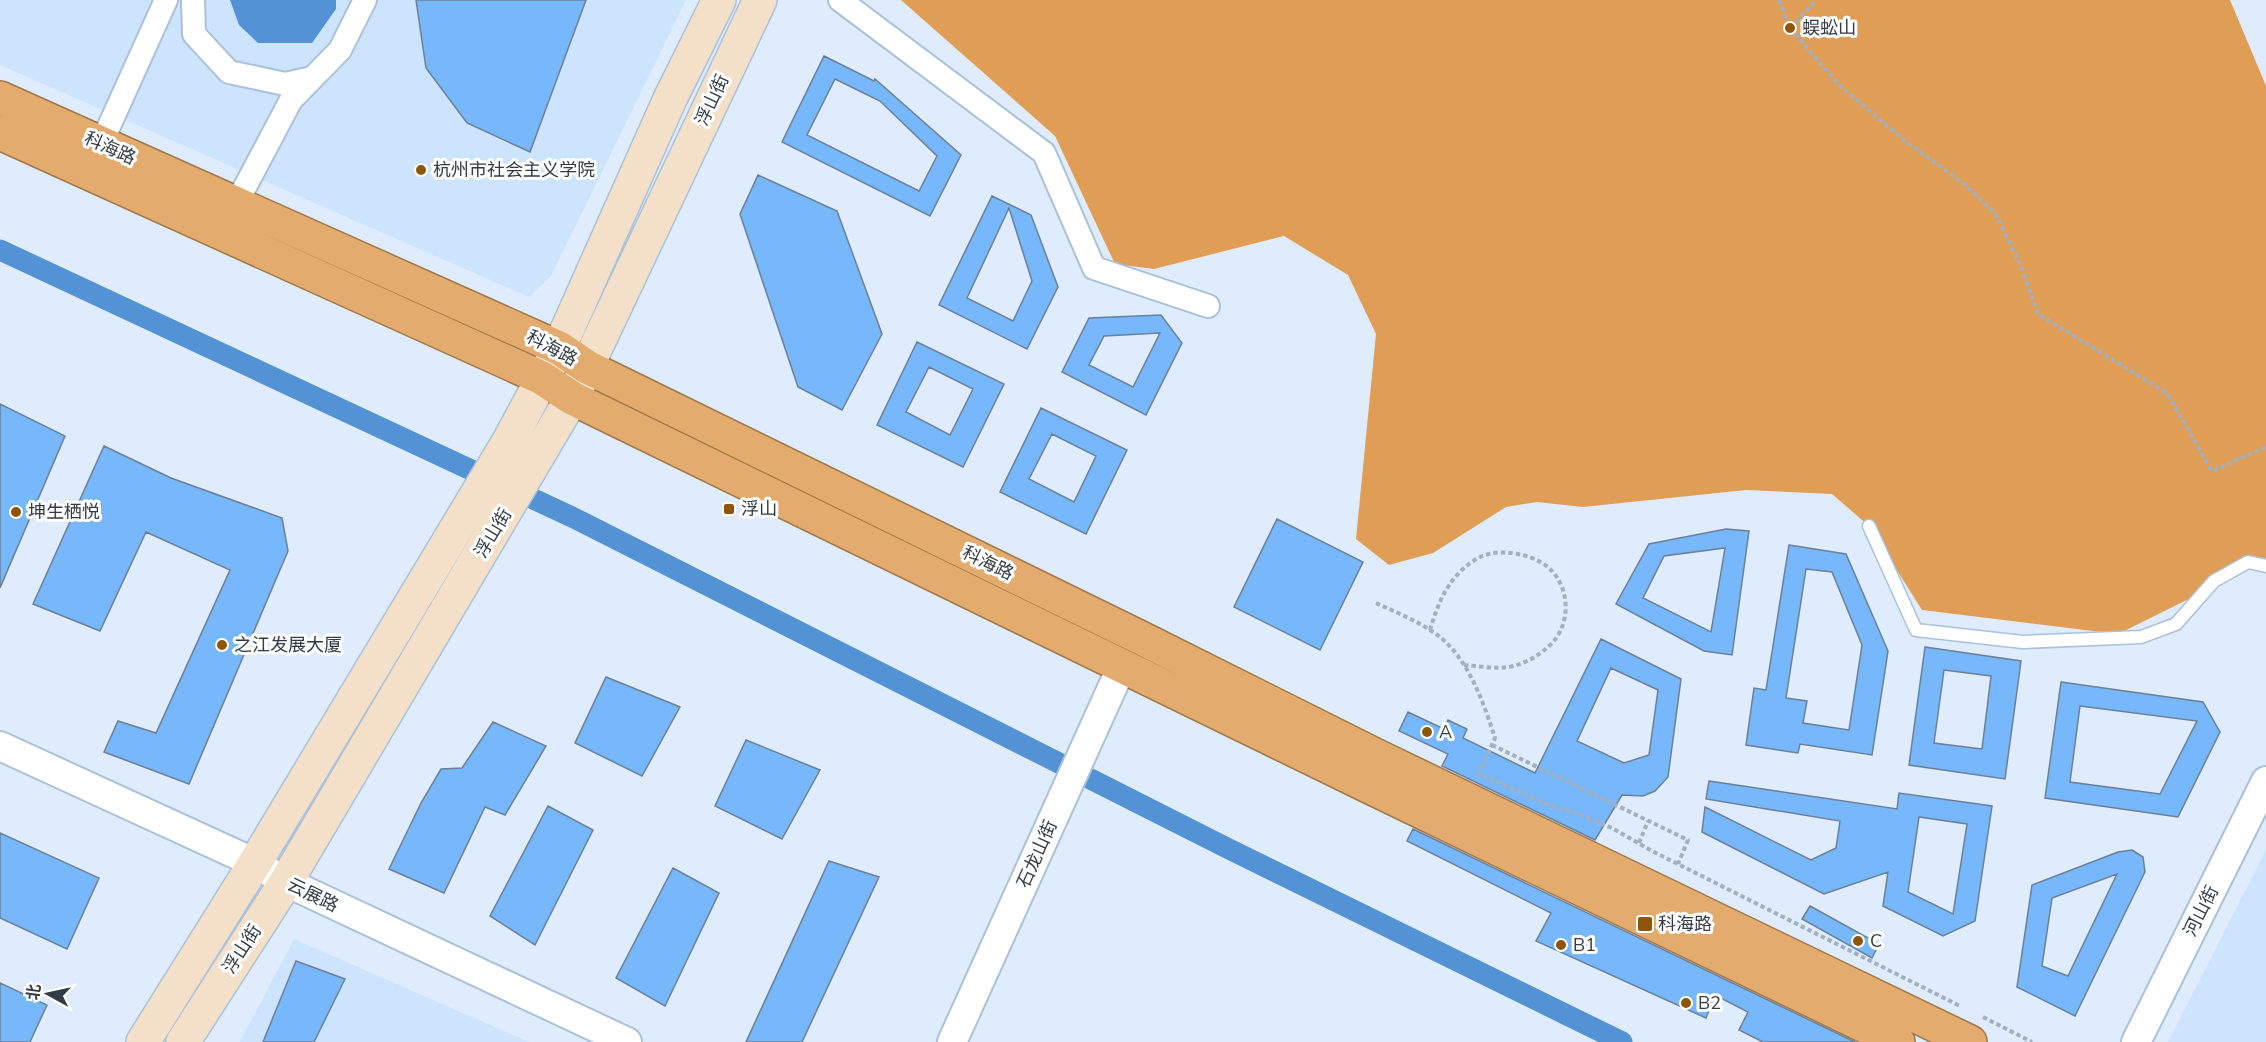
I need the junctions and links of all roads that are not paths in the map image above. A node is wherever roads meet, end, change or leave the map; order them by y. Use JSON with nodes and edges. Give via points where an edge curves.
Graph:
{"nodes":[{"id":1,"x":166,"y":0,"type":"edge"},
{"id":2,"x":193,"y":0,"type":"edge"},
{"id":3,"x":365,"y":0,"type":"edge"},
{"id":4,"x":719,"y":0,"type":"edge"},
{"id":5,"x":760,"y":0,"type":"edge"},
{"id":6,"x":840,"y":0,"type":"edge"},
{"id":7,"x":312,"y":78,"type":"junction"},
{"id":8,"x":0,"y":98,"type":"edge"},
{"id":9,"x":0,"y":133,"type":"edge"},
{"id":10,"x":101,"y":144,"type":"junction"},
{"id":11,"x":236,"y":204,"type":"junction"},
{"id":12,"x":1208,"y":306,"type":"dead end"},
{"id":13,"x":558,"y":348,"type":"junction"},
{"id":14,"x":587,"y":367,"type":"junction"},
{"id":15,"x":542,"y":378,"type":"junction"},
{"id":16,"x":573,"y":398,"type":"junction"},
{"id":17,"x":1869,"y":526,"type":"dead end"},
{"id":18,"x":2266,"y":566,"type":"edge"},
{"id":19,"x":1122,"y":666,"type":"junction"},
{"id":20,"x":0,"y":746,"type":"edge"},
{"id":21,"x":2266,"y":781,"type":"edge"},
{"id":22,"x":255,"y":863,"type":"junction"},
{"id":23,"x":286,"y":882,"type":"junction"},
{"id":24,"x":1974,"y":1029,"type":"edge"},
{"id":25,"x":143,"y":1042,"type":"edge"},
{"id":26,"x":183,"y":1042,"type":"edge"},
{"id":27,"x":627,"y":1042,"type":"edge"},
{"id":28,"x":952,"y":1042,"type":"edge"},
{"id":29,"x":1898,"y":1042,"type":"edge"},
{"id":30,"x":2136,"y":1042,"type":"edge"}],
"edges":[{"from":1,"to":10,"type":"street"},
{"from":2,"to":7,"type":"street","via":[[194,34],[229,72],[285,84]]},
{"from":3,"to":7,"type":"street","via":[[340,50]]},
{"from":4,"to":13,"type":"main road","name":"浮山街"},
{"from":5,"to":14,"type":"main road","name":"浮山街"},
{"from":6,"to":12,"type":"street","via":[[1044,153],[1094,268]]},
{"from":7,"to":11,"type":"street","via":[[291,100]]},
{"from":8,"to":10,"type":"highway","name":"科海路"},
{"from":9,"to":15,"type":"highway","name":"科海路"},
{"from":10,"to":11,"type":"highway","name":"科海路"},
{"from":11,"to":13,"type":"highway","name":"科海路"},
{"from":13,"to":14,"type":"highway","name":"科海路"},
{"from":13,"to":15,"type":"main road","name":"浮山街"},
{"from":14,"to":16,"type":"main road","name":"浮山街"},
{"from":14,"to":24,"type":"highway","name":"科海路","via":[[1379,757]]},
{"from":15,"to":16,"type":"highway","name":"科海路"},
{"from":15,"to":22,"type":"main road","name":"浮山街","via":[[509,441]]},
{"from":16,"to":19,"type":"highway","name":"科海路"},
{"from":16,"to":23,"type":"main road","name":"浮山街"},
{"from":17,"to":18,"type":"lane","via":[[1916,630],[2023,642],[2141,637],[2176,624],[2214,581],[2248,562]]},
{"from":19,"to":28,"type":"street","name":"石龙山街"},
{"from":19,"to":29,"type":"highway","name":"科海路"},
{"from":20,"to":22,"type":"street","name":"云展路"},
{"from":21,"to":30,"type":"street","name":"河山街"},
{"from":22,"to":23,"type":"street","name":"云展路"},
{"from":22,"to":25,"type":"main road","name":"浮山街"},
{"from":23,"to":26,"type":"main road","name":"浮山街"},
{"from":23,"to":27,"type":"street","name":"云展路"}]}
